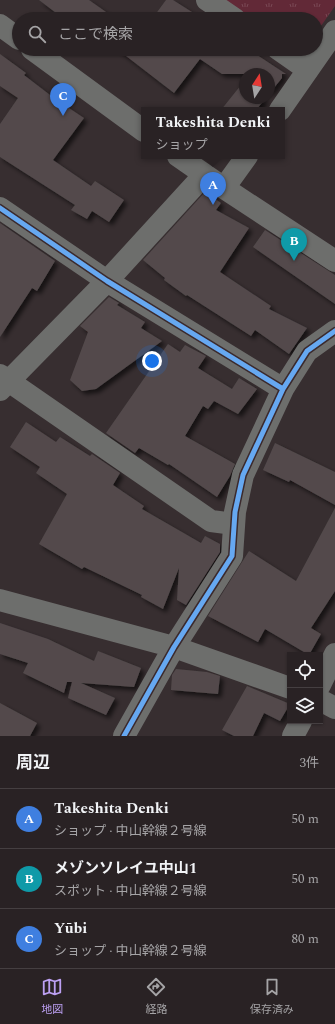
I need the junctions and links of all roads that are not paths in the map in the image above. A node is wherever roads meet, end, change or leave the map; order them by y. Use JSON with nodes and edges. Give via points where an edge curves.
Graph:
{"nodes":[{"id":1,"x":207,"y":0,"type":"edge"},
{"id":2,"x":225,"y":12,"type":"edge"},
{"id":3,"x":0,"y":26,"type":"edge"},
{"id":4,"x":335,"y":31,"type":"edge"},
{"id":5,"x":12,"y":34,"type":"edge"},
{"id":6,"x":323,"y":48,"type":"edge"},
{"id":7,"x":42,"y":56,"type":"edge"},
{"id":8,"x":288,"y":56,"type":"edge"},
{"id":9,"x":318,"y":56,"type":"edge"},
{"id":10,"x":308,"y":70,"type":"junction"},
{"id":11,"x":282,"y":107,"type":"edge"},
{"id":12,"x":141,"y":129,"type":"edge"},
{"id":13,"x":182,"y":159,"type":"edge"},
{"id":14,"x":245,"y":159,"type":"edge"},
{"id":15,"x":204,"y":175,"type":"junction"},
{"id":16,"x":224,"y":188,"type":"junction"},
{"id":17,"x":0,"y":208,"type":"edge"},
{"id":18,"x":335,"y":261,"type":"edge"},
{"id":19,"x":107,"y":281,"type":"junction"},
{"id":20,"x":335,"y":331,"type":"edge"},
{"id":21,"x":3,"y":382,"type":"edge"},
{"id":22,"x":283,"y":389,"type":"junction"},
{"id":23,"x":234,"y":524,"type":"junction"},
{"id":24,"x":0,"y":600,"type":"edge"},
{"id":25,"x":174,"y":647,"type":"junction"},
{"id":26,"x":335,"y":654,"type":"edge"},
{"id":27,"x":323,"y":679,"type":"edge"},
{"id":28,"x":287,"y":687,"type":"edge"},
{"id":29,"x":323,"y":702,"type":"edge"},
{"id":30,"x":335,"y":708,"type":"edge"},
{"id":31,"x":299,"y":724,"type":"edge"},
{"id":32,"x":124,"y":736,"type":"edge"},
{"id":33,"x":293,"y":736,"type":"edge"}],
"edges":[{"from":1,"to":2,"type":"street"},
{"from":3,"to":5,"type":"street"},
{"from":4,"to":6,"type":"street"},
{"from":7,"to":12,"type":"street"},
{"from":8,"to":10,"type":"street"},
{"from":9,"to":10,"type":"street"},
{"from":10,"to":11,"type":"street"},
{"from":13,"to":15,"type":"street"},
{"from":14,"to":16,"type":"street"},
{"from":15,"to":16,"type":"street"},
{"from":15,"to":19,"type":"street"},
{"from":16,"to":18,"type":"street"},
{"from":17,"to":19,"type":"street"},
{"from":19,"to":21,"type":"street"},
{"from":19,"to":22,"type":"street"},
{"from":20,"to":22,"type":"street","via":[[307,351]]},
{"from":21,"to":23,"type":"street","via":[[211,521]]},
{"from":22,"to":23,"type":"street","via":[[243,476]]},
{"from":23,"to":25,"type":"street","via":[[232,556]]},
{"from":24,"to":25,"type":"street"},
{"from":25,"to":28,"type":"street"},
{"from":25,"to":32,"type":"street"},
{"from":26,"to":27,"type":"street"},
{"from":29,"to":30,"type":"street"},
{"from":31,"to":33,"type":"street"}]}
